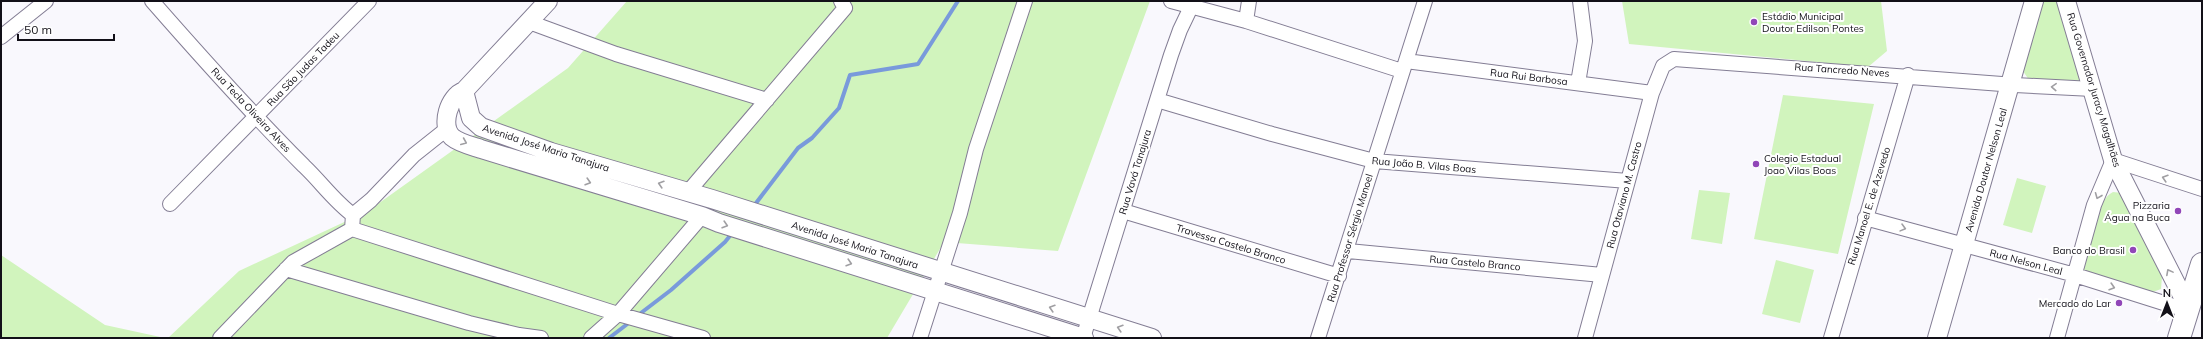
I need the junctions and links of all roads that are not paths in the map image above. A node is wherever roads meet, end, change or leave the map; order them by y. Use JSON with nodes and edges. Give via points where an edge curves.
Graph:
{"nodes":[{"id":1,"x":46,"y":1,"type":"edge"},
{"id":2,"x":152,"y":1,"type":"edge"},
{"id":3,"x":369,"y":1,"type":"edge"},
{"id":4,"x":548,"y":1,"type":"edge"},
{"id":5,"x":841,"y":1,"type":"edge"},
{"id":6,"x":1025,"y":1,"type":"edge"},
{"id":7,"x":1171,"y":1,"type":"edge"},
{"id":8,"x":1250,"y":1,"type":"edge"},
{"id":9,"x":1425,"y":1,"type":"edge"},
{"id":10,"x":1580,"y":1,"type":"edge"},
{"id":11,"x":2034,"y":1,"type":"edge"},
{"id":12,"x":2066,"y":1,"type":"edge"},
{"id":13,"x":1192,"y":7,"type":"junction"},
{"id":14,"x":529,"y":22,"type":"junction"},
{"id":15,"x":1246,"y":22,"type":"junction"},
{"id":16,"x":1,"y":37,"type":"edge"},
{"id":17,"x":1674,"y":59,"type":"joint"},
{"id":18,"x":1404,"y":66,"type":"junction"},
{"id":19,"x":1908,"y":75,"type":"junction"},
{"id":20,"x":1578,"y":83,"type":"junction"},
{"id":21,"x":2010,"y":84,"type":"junction"},
{"id":22,"x":2093,"y":88,"type":"junction"},
{"id":23,"x":464,"y":91,"type":"junction"},
{"id":24,"x":1652,"y":93,"type":"junction"},
{"id":25,"x":767,"y":100,"type":"junction"},
{"id":26,"x":1157,"y":100,"type":"junction"},
{"id":27,"x":255,"y":118,"type":"junction"},
{"id":28,"x":448,"y":128,"type":"junction"},
{"id":29,"x":551,"y":152,"type":"junction"},
{"id":30,"x":2113,"y":160,"type":"junction"},
{"id":31,"x":1374,"y":162,"type":"junction"},
{"id":32,"x":546,"y":169,"type":"junction"},
{"id":33,"x":1628,"y":181,"type":"junction"},
{"id":34,"x":2202,"y":189,"type":"edge"},
{"id":35,"x":688,"y":192,"type":"junction"},
{"id":36,"x":170,"y":204,"type":"dead end"},
{"id":37,"x":1123,"y":211,"type":"junction"},
{"id":38,"x":353,"y":215,"type":"junction"},
{"id":39,"x":702,"y":216,"type":"junction"},
{"id":40,"x":1865,"y":218,"type":"junction"},
{"id":41,"x":352,"y":229,"type":"junction"},
{"id":42,"x":1965,"y":245,"type":"junction"},
{"id":43,"x":1348,"y":251,"type":"junction"},
{"id":44,"x":909,"y":262,"type":"junction"},
{"id":45,"x":2202,"y":264,"type":"edge"},
{"id":46,"x":286,"y":270,"type":"junction"},
{"id":47,"x":941,"y":272,"type":"junction"},
{"id":48,"x":1602,"y":275,"type":"junction"},
{"id":49,"x":2075,"y":275,"type":"junction"},
{"id":50,"x":1339,"y":276,"type":"junction"},
{"id":51,"x":903,"y":280,"type":"junction"},
{"id":52,"x":935,"y":291,"type":"junction"},
{"id":53,"x":2187,"y":308,"type":"junction"},
{"id":54,"x":618,"y":314,"type":"junction"},
{"id":55,"x":1089,"y":319,"type":"junction"},
{"id":56,"x":220,"y":338,"type":"edge"},
{"id":57,"x":541,"y":338,"type":"edge"},
{"id":58,"x":591,"y":338,"type":"edge"},
{"id":59,"x":703,"y":338,"type":"edge"},
{"id":60,"x":920,"y":338,"type":"edge"},
{"id":61,"x":1083,"y":338,"type":"edge"},
{"id":62,"x":1152,"y":338,"type":"edge"},
{"id":63,"x":1318,"y":338,"type":"edge"},
{"id":64,"x":1585,"y":338,"type":"edge"},
{"id":65,"x":1830,"y":338,"type":"edge"},
{"id":66,"x":1937,"y":338,"type":"edge"},
{"id":67,"x":2057,"y":338,"type":"edge"},
{"id":68,"x":2179,"y":338,"type":"edge"}],
"edges":[{"from":1,"to":16,"type":"street"},
{"from":2,"to":27,"type":"street","name":"Rua Tecla Oliveira Alves"},
{"from":3,"to":27,"type":"street","name":"Rua São Judas Tadeu"},
{"from":4,"to":14,"type":"street"},
{"from":5,"to":25,"type":"street","via":[[845,8]]},
{"from":6,"to":47,"type":"street","via":[[976,149],[960,213]]},
{"from":7,"to":13,"type":"street","name":"Rua Rui Barbosa"},
{"from":8,"to":15,"type":"street"},
{"from":9,"to":18,"type":"street","name":"Rua Professor Sérgio Manoel"},
{"from":10,"to":20,"type":"street","via":[[1585,41]]},
{"from":11,"to":21,"type":"street","name":"Avenida Doutor Nelson Leal"},
{"from":12,"to":22,"type":"street","name":"Rua Governador Juracy Magalhães"},
{"from":13,"to":15,"type":"street","name":"Rua Rui Barbosa"},
{"from":13,"to":26,"type":"street","name":"Rua Vavá Tanajura","via":[[1180,30]]},
{"from":14,"to":23,"type":"street"},
{"from":14,"to":25,"type":"street","via":[[616,54]]},
{"from":15,"to":18,"type":"street","name":"Rua Rui Barbosa"},
{"from":17,"to":19,"type":"street","name":"Rua Tancredo Neves"},
{"from":17,"to":24,"type":"street","name":"Rua Otaviano M. Castro","via":[[1662,66]]},
{"from":18,"to":20,"type":"street","name":"Rua Rui Barbosa"},
{"from":18,"to":31,"type":"street","name":"Rua Professor Sérgio Manoel"},
{"from":19,"to":21,"type":"street","name":"Rua Tancredo Neves"},
{"from":19,"to":40,"type":"street","name":"Rua Manoel E. de Azevedo"},
{"from":20,"to":24,"type":"street","name":"Rua Rui Barbosa"},
{"from":22,"to":21,"type":"street","name":"Rua Tancredo Neves","one_way":true},
{"from":21,"to":42,"type":"street","name":"Avenida Doutor Nelson Leal"},
{"from":22,"to":30,"type":"street","name":"Rua Governador Juracy Magalhães"},
{"from":23,"to":28,"type":"street","via":[[460,92],[452,103],[447,119]]},
{"from":23,"to":29,"type":"street","name":"Avenida José Maria Tanajura","via":[[475,124]]},
{"from":24,"to":33,"type":"street","name":"Rua Otaviano M. Castro"},
{"from":25,"to":35,"type":"street"},
{"from":26,"to":31,"type":"street","name":"Rua João B. Vilas Boas"},
{"from":26,"to":37,"type":"street","name":"Rua Vavá Tanajura"},
{"from":27,"to":36,"type":"street","name":"Rua São Judas Tadeu"},
{"from":27,"to":38,"type":"street","name":"Rua Tecla Oliveira Alves"},
{"from":28,"to":32,"type":"street","name":"Avenida José Maria Tanajura","one_way":true,"via":[[452,138],[459,141]]},
{"from":28,"to":38,"type":"street","via":[[414,155]]},
{"from":29,"to":32,"type":"street"},
{"from":35,"to":29,"type":"street","name":"Avenida José Maria Tanajura","one_way":true},
{"from":34,"to":30,"type":"street","one_way":true},
{"from":30,"to":49,"type":"street","one_way":true,"via":[[2094,205]]},
{"from":53,"to":30,"type":"street","name":"Rua Governador Juracy Magalhães","one_way":true},
{"from":31,"to":33,"type":"street","name":"Rua João B. Vilas Boas"},
{"from":31,"to":43,"type":"street","name":"Rua Professor Sérgio Manoel"},
{"from":32,"to":39,"type":"street","name":"Avenida José Maria Tanajura","one_way":true},
{"from":33,"to":48,"type":"street","name":"Rua Otaviano M. Castro"},
{"from":35,"to":44,"type":"street","name":"Avenida José Maria Tanajura"},
{"from":37,"to":50,"type":"street","name":"Travessa Castelo Branco"},
{"from":37,"to":55,"type":"street","name":"Rua Vavá Tanajura"},
{"from":38,"to":41,"type":"street"},
{"from":39,"to":51,"type":"street","name":"Avenida José Maria Tanajura","one_way":true},
{"from":39,"to":54,"type":"street"},
{"from":40,"to":42,"type":"street","name":"Rua Nelson Leal","one_way":true},
{"from":40,"to":65,"type":"street","name":"Rua Manoel E. de Azevedo"},
{"from":41,"to":46,"type":"street","via":[[293,262]]},
{"from":41,"to":54,"type":"street"},
{"from":42,"to":49,"type":"street","name":"Rua Nelson Leal"},
{"from":42,"to":66,"type":"street","name":"Avenida Doutor Nelson Leal"},
{"from":43,"to":48,"type":"street","name":"Rua Castelo Branco"},
{"from":43,"to":50,"type":"street","name":"Rua Professor Sérgio Manoel"},
{"from":44,"to":47,"type":"street","name":"Avenida José Maria Tanajura"},
{"from":44,"to":51,"type":"street"},
{"from":45,"to":53,"type":"main road"},
{"from":46,"to":56,"type":"street"},
{"from":46,"to":57,"type":"street","via":[[469,322]]},
{"from":47,"to":52,"type":"street"},
{"from":55,"to":47,"type":"street","name":"Avenida José Maria Tanajura","one_way":true},
{"from":48,"to":64,"type":"street","name":"Rua Otaviano M. Castro"},
{"from":49,"to":53,"type":"street","name":"Rua Nelson Leal","one_way":true},
{"from":49,"to":67,"type":"street"},
{"from":50,"to":63,"type":"street","name":"Rua Professor Sérgio Manoel"},
{"from":51,"to":52,"type":"street","name":"Avenida José Maria Tanajura"},
{"from":52,"to":60,"type":"street"},
{"from":52,"to":61,"type":"street","name":"Avenida José Maria Tanajura"},
{"from":53,"to":68,"type":"main road"},
{"from":54,"to":58,"type":"street"},
{"from":54,"to":59,"type":"street"},
{"from":55,"to":61,"type":"street","name":"Rua Vavá Tanajura"},
{"from":62,"to":55,"type":"street","name":"Avenida José Maria Tanajura","one_way":true}]}
